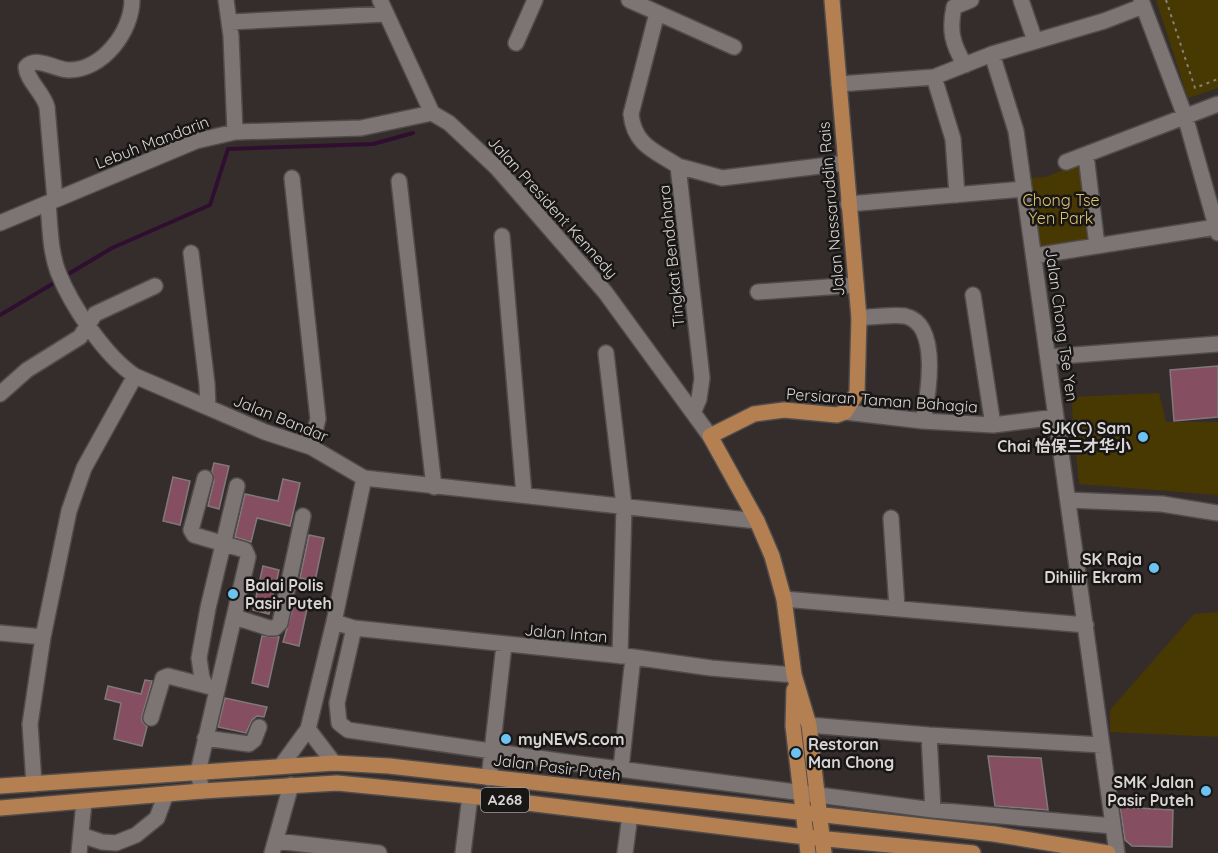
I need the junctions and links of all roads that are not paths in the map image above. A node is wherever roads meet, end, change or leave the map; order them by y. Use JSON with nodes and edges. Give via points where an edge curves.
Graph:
{"nodes":[{"id":1,"x":132,"y":0,"type":"edge"},
{"id":2,"x":535,"y":0,"type":"edge"},
{"id":3,"x":629,"y":0,"type":"edge"},
{"id":4,"x":832,"y":0,"type":"edge"},
{"id":5,"x":971,"y":0,"type":"edge"},
{"id":6,"x":1021,"y":0,"type":"edge"},
{"id":7,"x":224,"y":2,"type":"edge"},
{"id":8,"x":1142,"y":3,"type":"edge"},
{"id":9,"x":383,"y":7,"type":"edge"},
{"id":10,"x":657,"y":13,"type":"junction"},
{"id":11,"x":230,"y":22,"type":"junction"},
{"id":12,"x":1035,"y":41,"type":"junction"},
{"id":13,"x":516,"y":43,"type":"dead end"},
{"id":14,"x":734,"y":47,"type":"dead end"},
{"id":15,"x":992,"y":54,"type":"junction"},
{"id":16,"x":965,"y":65,"type":"junction"},
{"id":17,"x":934,"y":77,"type":"junction"},
{"id":18,"x":838,"y":84,"type":"junction"},
{"id":19,"x":1218,"y":104,"type":"edge"},
{"id":20,"x":432,"y":113,"type":"junction"},
{"id":21,"x":1185,"y":116,"type":"junction"},
{"id":22,"x":235,"y":132,"type":"junction"},
{"id":23,"x":1086,"y":155,"type":"junction"},
{"id":24,"x":1066,"y":162,"type":"dead end"},
{"id":25,"x":845,"y":163,"type":"junction"},
{"id":26,"x":678,"y":166,"type":"junction"},
{"id":27,"x":292,"y":178,"type":"dead end"},
{"id":28,"x":399,"y":181,"type":"dead end"},
{"id":29,"x":1024,"y":189,"type":"junction"},
{"id":30,"x":957,"y":195,"type":"junction"},
{"id":31,"x":51,"y":201,"type":"junction"},
{"id":32,"x":848,"y":204,"type":"junction"},
{"id":33,"x":0,"y":224,"type":"edge"},
{"id":34,"x":1217,"y":230,"type":"edge"},
{"id":35,"x":502,"y":236,"type":"dead end"},
{"id":36,"x":1097,"y":246,"type":"junction"},
{"id":37,"x":191,"y":253,"type":"dead end"},
{"id":38,"x":1034,"y":256,"type":"junction"},
{"id":39,"x":856,"y":285,"type":"junction"},
{"id":40,"x":154,"y":286,"type":"dead end"},
{"id":41,"x":758,"y":292,"type":"dead end"},
{"id":42,"x":973,"y":295,"type":"dead end"},
{"id":43,"x":859,"y":318,"type":"junction"},
{"id":44,"x":88,"y":326,"type":"junction"},
{"id":45,"x":1218,"y":344,"type":"edge"},
{"id":46,"x":606,"y":353,"type":"dead end"},
{"id":47,"x":1048,"y":357,"type":"junction"},
{"id":48,"x":135,"y":376,"type":"junction"},
{"id":49,"x":0,"y":394,"type":"edge"},
{"id":50,"x":208,"y":407,"type":"junction"},
{"id":51,"x":845,"y":412,"type":"junction"},
{"id":52,"x":693,"y":413,"type":"junction"},
{"id":53,"x":1056,"y":417,"type":"junction"},
{"id":54,"x":923,"y":421,"type":"junction"},
{"id":55,"x":993,"y":425,"type":"junction"},
{"id":56,"x":710,"y":436,"type":"junction"},
{"id":57,"x":311,"y":447,"type":"junction"},
{"id":58,"x":205,"y":478,"type":"dead end"},
{"id":59,"x":364,"y":478,"type":"junction"},
{"id":60,"x":237,"y":486,"type":"dead end"},
{"id":61,"x":434,"y":487,"type":"junction"},
{"id":62,"x":524,"y":495,"type":"junction"},
{"id":63,"x":1068,"y":500,"type":"junction"},
{"id":64,"x":624,"y":506,"type":"junction"},
{"id":65,"x":1218,"y":513,"type":"edge"},
{"id":66,"x":303,"y":516,"type":"dead end"},
{"id":67,"x":891,"y":518,"type":"dead end"},
{"id":68,"x":757,"y":522,"type":"junction"},
{"id":69,"x":223,"y":544,"type":"junction"},
{"id":70,"x":784,"y":599,"type":"junction"},
{"id":71,"x":897,"y":608,"type":"junction"},
{"id":72,"x":235,"y":617,"type":"junction"},
{"id":73,"x":334,"y":622,"type":"junction"},
{"id":74,"x":1086,"y":625,"type":"junction"},
{"id":75,"x":354,"y":628,"type":"junction"},
{"id":76,"x":0,"y":633,"type":"edge"},
{"id":77,"x":43,"y":637,"type":"junction"},
{"id":78,"x":504,"y":645,"type":"junction"},
{"id":79,"x":627,"y":657,"type":"junction"},
{"id":80,"x":794,"y":675,"type":"junction"},
{"id":81,"x":211,"y":687,"type":"junction"},
{"id":82,"x":151,"y":718,"type":"dead end"},
{"id":83,"x":809,"y":725,"type":"junction"},
{"id":84,"x":259,"y":727,"type":"dead end"},
{"id":85,"x":308,"y":729,"type":"junction"},
{"id":86,"x":929,"y":735,"type":"junction"},
{"id":87,"x":205,"y":738,"type":"junction"},
{"id":88,"x":1102,"y":745,"type":"junction"},
{"id":89,"x":491,"y":751,"type":"junction"},
{"id":90,"x":334,"y":763,"type":"junction"},
{"id":91,"x":281,"y":766,"type":"junction"},
{"id":92,"x":621,"y":768,"type":"junction"},
{"id":93,"x":198,"y":772,"type":"junction"},
{"id":94,"x":489,"y":778,"type":"junction"},
{"id":95,"x":34,"y":784,"type":"junction"},
{"id":96,"x":291,"y":785,"type":"junction"},
{"id":97,"x":0,"y":786,"type":"edge"},
{"id":98,"x":202,"y":791,"type":"junction"},
{"id":99,"x":801,"y":792,"type":"junction"},
{"id":100,"x":166,"y":794,"type":"junction"},
{"id":101,"x":818,"y":794,"type":"junction"},
{"id":102,"x":470,"y":796,"type":"junction"},
{"id":103,"x":84,"y":802,"type":"junction"},
{"id":104,"x":0,"y":808,"type":"edge"},
{"id":105,"x":933,"y":810,"type":"junction"},
{"id":106,"x":804,"y":814,"type":"junction"},
{"id":107,"x":630,"y":815,"type":"junction"},
{"id":108,"x":820,"y":815,"type":"junction"},
{"id":109,"x":1113,"y":826,"type":"junction"},
{"id":110,"x":81,"y":835,"type":"junction"},
{"id":111,"x":806,"y":837,"type":"junction"},
{"id":112,"x":824,"y":846,"type":"edge"},
{"id":113,"x":274,"y":847,"type":"edge"},
{"id":114,"x":79,"y":853,"type":"edge"},
{"id":115,"x":379,"y":853,"type":"edge"},
{"id":116,"x":463,"y":853,"type":"edge"},
{"id":117,"x":625,"y":853,"type":"edge"},
{"id":118,"x":808,"y":853,"type":"edge"},
{"id":119,"x":973,"y":853,"type":"edge"},
{"id":120,"x":1108,"y":853,"type":"edge"},
{"id":121,"x":1117,"y":853,"type":"edge"}],
"edges":[{"from":1,"to":31,"type":"street","name":"Jalan Bandar","via":[[123,33],[96,62],[68,70],[37,62],[26,67],[47,107]]},
{"from":2,"to":13,"type":"street"},
{"from":3,"to":10,"type":"street"},
{"from":4,"to":18,"type":"main road","name":"Jalan Nassaruddin Rais"},
{"from":5,"to":16,"type":"street","via":[[954,7],[950,24],[951,38]]},
{"from":6,"to":12,"type":"street"},
{"from":7,"to":11,"type":"street"},
{"from":8,"to":12,"type":"street","via":[[1104,21]]},
{"from":8,"to":21,"type":"street"},
{"from":9,"to":11,"type":"street"},
{"from":9,"to":20,"type":"street"},
{"from":10,"to":14,"type":"street"},
{"from":10,"to":26,"type":"street","name":"Tingkat Bendahara","via":[[631,114],[632,127],[639,141]]},
{"from":11,"to":22,"type":"street"},
{"from":12,"to":15,"type":"street"},
{"from":15,"to":16,"type":"street"},
{"from":15,"to":29,"type":"street","name":"Jalan Chong Tse Yen","via":[[1016,131]]},
{"from":16,"to":17,"type":"street"},
{"from":17,"to":18,"type":"street"},
{"from":17,"to":30,"type":"street","via":[[952,140]]},
{"from":18,"to":25,"type":"main road","name":"Jalan Nassaruddin Rais"},
{"from":19,"to":21,"type":"street"},
{"from":20,"to":22,"type":"street","name":"Lebuh Mandarin","via":[[361,128]]},
{"from":20,"to":52,"type":"street","name":"Jalan President Kennedy","via":[[449,123],[497,168],[606,292]]},
{"from":21,"to":23,"type":"street"},
{"from":21,"to":34,"type":"street"},
{"from":22,"to":31,"type":"street","name":"Lebuh Mandarin","via":[[196,141]]},
{"from":23,"to":24,"type":"street"},
{"from":23,"to":36,"type":"street"},
{"from":25,"to":26,"type":"street","via":[[722,178]]},
{"from":25,"to":32,"type":"main road","name":"Jalan Nassaruddin Rais"},
{"from":26,"to":52,"type":"street","name":"Tingkat Bendahara","via":[[702,378]]},
{"from":27,"to":57,"type":"street","via":[[318,419]]},
{"from":28,"to":61,"type":"street"},
{"from":29,"to":30,"type":"street"},
{"from":29,"to":38,"type":"street","name":"Jalan Chong Tse Yen"},
{"from":30,"to":32,"type":"street"},
{"from":31,"to":33,"type":"street","name":"Lebuh Mandarin"},
{"from":31,"to":44,"type":"street","name":"Jalan Bandar","via":[[58,271]]},
{"from":32,"to":39,"type":"main road","name":"Jalan Nassaruddin Rais"},
{"from":34,"to":36,"type":"street"},
{"from":35,"to":62,"type":"street"},
{"from":36,"to":38,"type":"street"},
{"from":37,"to":50,"type":"street"},
{"from":38,"to":47,"type":"street","name":"Jalan Chong Tse Yen"},
{"from":39,"to":41,"type":"street"},
{"from":39,"to":43,"type":"main road","name":"Jalan Nassaruddin Rais"},
{"from":40,"to":44,"type":"street","via":[[100,310]]},
{"from":42,"to":55,"type":"street"},
{"from":43,"to":51,"type":"main road","name":"Jalan Nassaruddin Rais","via":[[857,393]]},
{"from":43,"to":54,"type":"street","via":[[906,316],[920,325],[929,347],[929,391]]},
{"from":44,"to":48,"type":"street","name":"Jalan Bandar","via":[[117,363]]},
{"from":44,"to":49,"type":"street","via":[[80,337],[27,370]]},
{"from":45,"to":47,"type":"street"},
{"from":46,"to":64,"type":"street"},
{"from":47,"to":53,"type":"street","name":"Jalan Chong Tse Yen"},
{"from":48,"to":50,"type":"street","name":"Jalan Bandar"},
{"from":48,"to":77,"type":"street","via":[[76,487]]},
{"from":50,"to":57,"type":"street","name":"Jalan Bandar"},
{"from":51,"to":54,"type":"street","name":"Persiaran Taman Bahagia"},
{"from":51,"to":56,"type":"main road","name":"Persiaran Taman Bahagia","via":[[837,415],[783,410],[754,414]]},
{"from":52,"to":56,"type":"street","name":"Jalan President Kennedy"},
{"from":53,"to":55,"type":"street","name":"Persiaran Taman Bahagia"},
{"from":53,"to":63,"type":"street","name":"Jalan Chong Tse Yen"},
{"from":54,"to":55,"type":"street","name":"Persiaran Taman Bahagia"},
{"from":56,"to":68,"type":"main road"},
{"from":57,"to":59,"type":"street","name":"Jalan Bandar"},
{"from":58,"to":69,"type":"street","via":[[191,530],[194,535]]},
{"from":59,"to":61,"type":"street","name":"Jalan Bandar"},
{"from":59,"to":73,"type":"street"},
{"from":60,"to":69,"type":"street"},
{"from":61,"to":62,"type":"street","name":"Jalan Bandar"},
{"from":62,"to":64,"type":"street","name":"Jalan Bandar"},
{"from":63,"to":65,"type":"street","via":[[1162,504]]},
{"from":63,"to":74,"type":"street","name":"Jalan Chong Tse Yen"},
{"from":64,"to":68,"type":"street","name":"Jalan Bandar"},
{"from":64,"to":79,"type":"street"},
{"from":66,"to":72,"type":"street","via":[[280,623],[269,628]]},
{"from":67,"to":71,"type":"street"},
{"from":68,"to":70,"type":"main road"},
{"from":69,"to":72,"type":"street","via":[[245,550],[248,557]]},
{"from":69,"to":81,"type":"street","via":[[200,658],[202,678]]},
{"from":70,"to":71,"type":"street"},
{"from":70,"to":80,"type":"main road"},
{"from":71,"to":74,"type":"street"},
{"from":72,"to":81,"type":"street"},
{"from":73,"to":75,"type":"street","name":"Jalan Intan"},
{"from":73,"to":85,"type":"street"},
{"from":74,"to":88,"type":"street","name":"Jalan Chong Tse Yen"},
{"from":75,"to":78,"type":"street","name":"Jalan Intan"},
{"from":75,"to":89,"type":"street","via":[[337,703],[339,723],[348,730]]},
{"from":76,"to":77,"type":"street"},
{"from":77,"to":95,"type":"street","via":[[30,724]]},
{"from":78,"to":79,"type":"street","name":"Jalan Intan"},
{"from":78,"to":89,"type":"street"},
{"from":79,"to":80,"type":"street","name":"Jalan Intan"},
{"from":79,"to":92,"type":"street"},
{"from":80,"to":83,"type":"main road"},
{"from":80,"to":99,"type":"main road","via":[[793,726]]},
{"from":81,"to":82,"type":"street","via":[[164,678]]},
{"from":81,"to":87,"type":"street"},
{"from":83,"to":86,"type":"street"},
{"from":83,"to":101,"type":"main road"},
{"from":84,"to":87,"type":"street","via":[[249,744]]},
{"from":85,"to":90,"type":"street"},
{"from":85,"to":91,"type":"street"},
{"from":86,"to":88,"type":"street"},
{"from":86,"to":105,"type":"street"},
{"from":87,"to":93,"type":"street"},
{"from":88,"to":109,"type":"street","name":"Jalan Chong Tse Yen"},
{"from":89,"to":92,"type":"street"},
{"from":89,"to":94,"type":"street"},
{"from":90,"to":91,"type":"main road","name":"Jalan Pasir Puteh","number":"A268"},
{"from":90,"to":94,"type":"main road","name":"Jalan Pasir Puteh","number":"A268"},
{"from":91,"to":93,"type":"main road","name":"Jalan Pasir Puteh","number":"A268"},
{"from":92,"to":99,"type":"street"},
{"from":93,"to":95,"type":"main road","name":"Jalan Pasir Puteh","number":"A268"},
{"from":93,"to":98,"type":"street"},
{"from":94,"to":106,"type":"main road","name":"Jalan Pasir Puteh","number":"A268"},
{"from":95,"to":97,"type":"main road","name":"Jalan Pasir Puteh","number":"A268"},
{"from":96,"to":98,"type":"main road","number":"A268"},
{"from":96,"to":102,"type":"main road","number":"A268","via":[[337,783]]},
{"from":96,"to":113,"type":"street"},
{"from":98,"to":100,"type":"main road","number":"A268"},
{"from":99,"to":101,"type":"street"},
{"from":99,"to":106,"type":"main road"},
{"from":100,"to":103,"type":"main road","number":"A268"},
{"from":100,"to":110,"type":"street","via":[[157,818],[136,835],[116,843]]},
{"from":101,"to":105,"type":"street"},
{"from":101,"to":108,"type":"main road"},
{"from":102,"to":107,"type":"main road","number":"A268"},
{"from":102,"to":116,"type":"street"},
{"from":103,"to":104,"type":"main road","number":"A268"},
{"from":103,"to":110,"type":"street"},
{"from":105,"to":109,"type":"street"},
{"from":106,"to":108,"type":"main road","name":"Jalan Pasir Puteh","number":"A268"},
{"from":106,"to":111,"type":"main road"},
{"from":107,"to":111,"type":"main road","number":"A268"},
{"from":107,"to":117,"type":"street"},
{"from":108,"to":112,"type":"main road"},
{"from":108,"to":120,"type":"main road","name":"Jalan Pasir Puteh","number":"A268","via":[[994,834]]},
{"from":109,"to":121,"type":"street","name":"Jalan Chong Tse Yen"},
{"from":110,"to":114,"type":"street"},
{"from":111,"to":112,"type":"main road","number":"A268"},
{"from":111,"to":118,"type":"main road"},
{"from":112,"to":119,"type":"main road","number":"A268"},
{"from":113,"to":115,"type":"street"}]}
